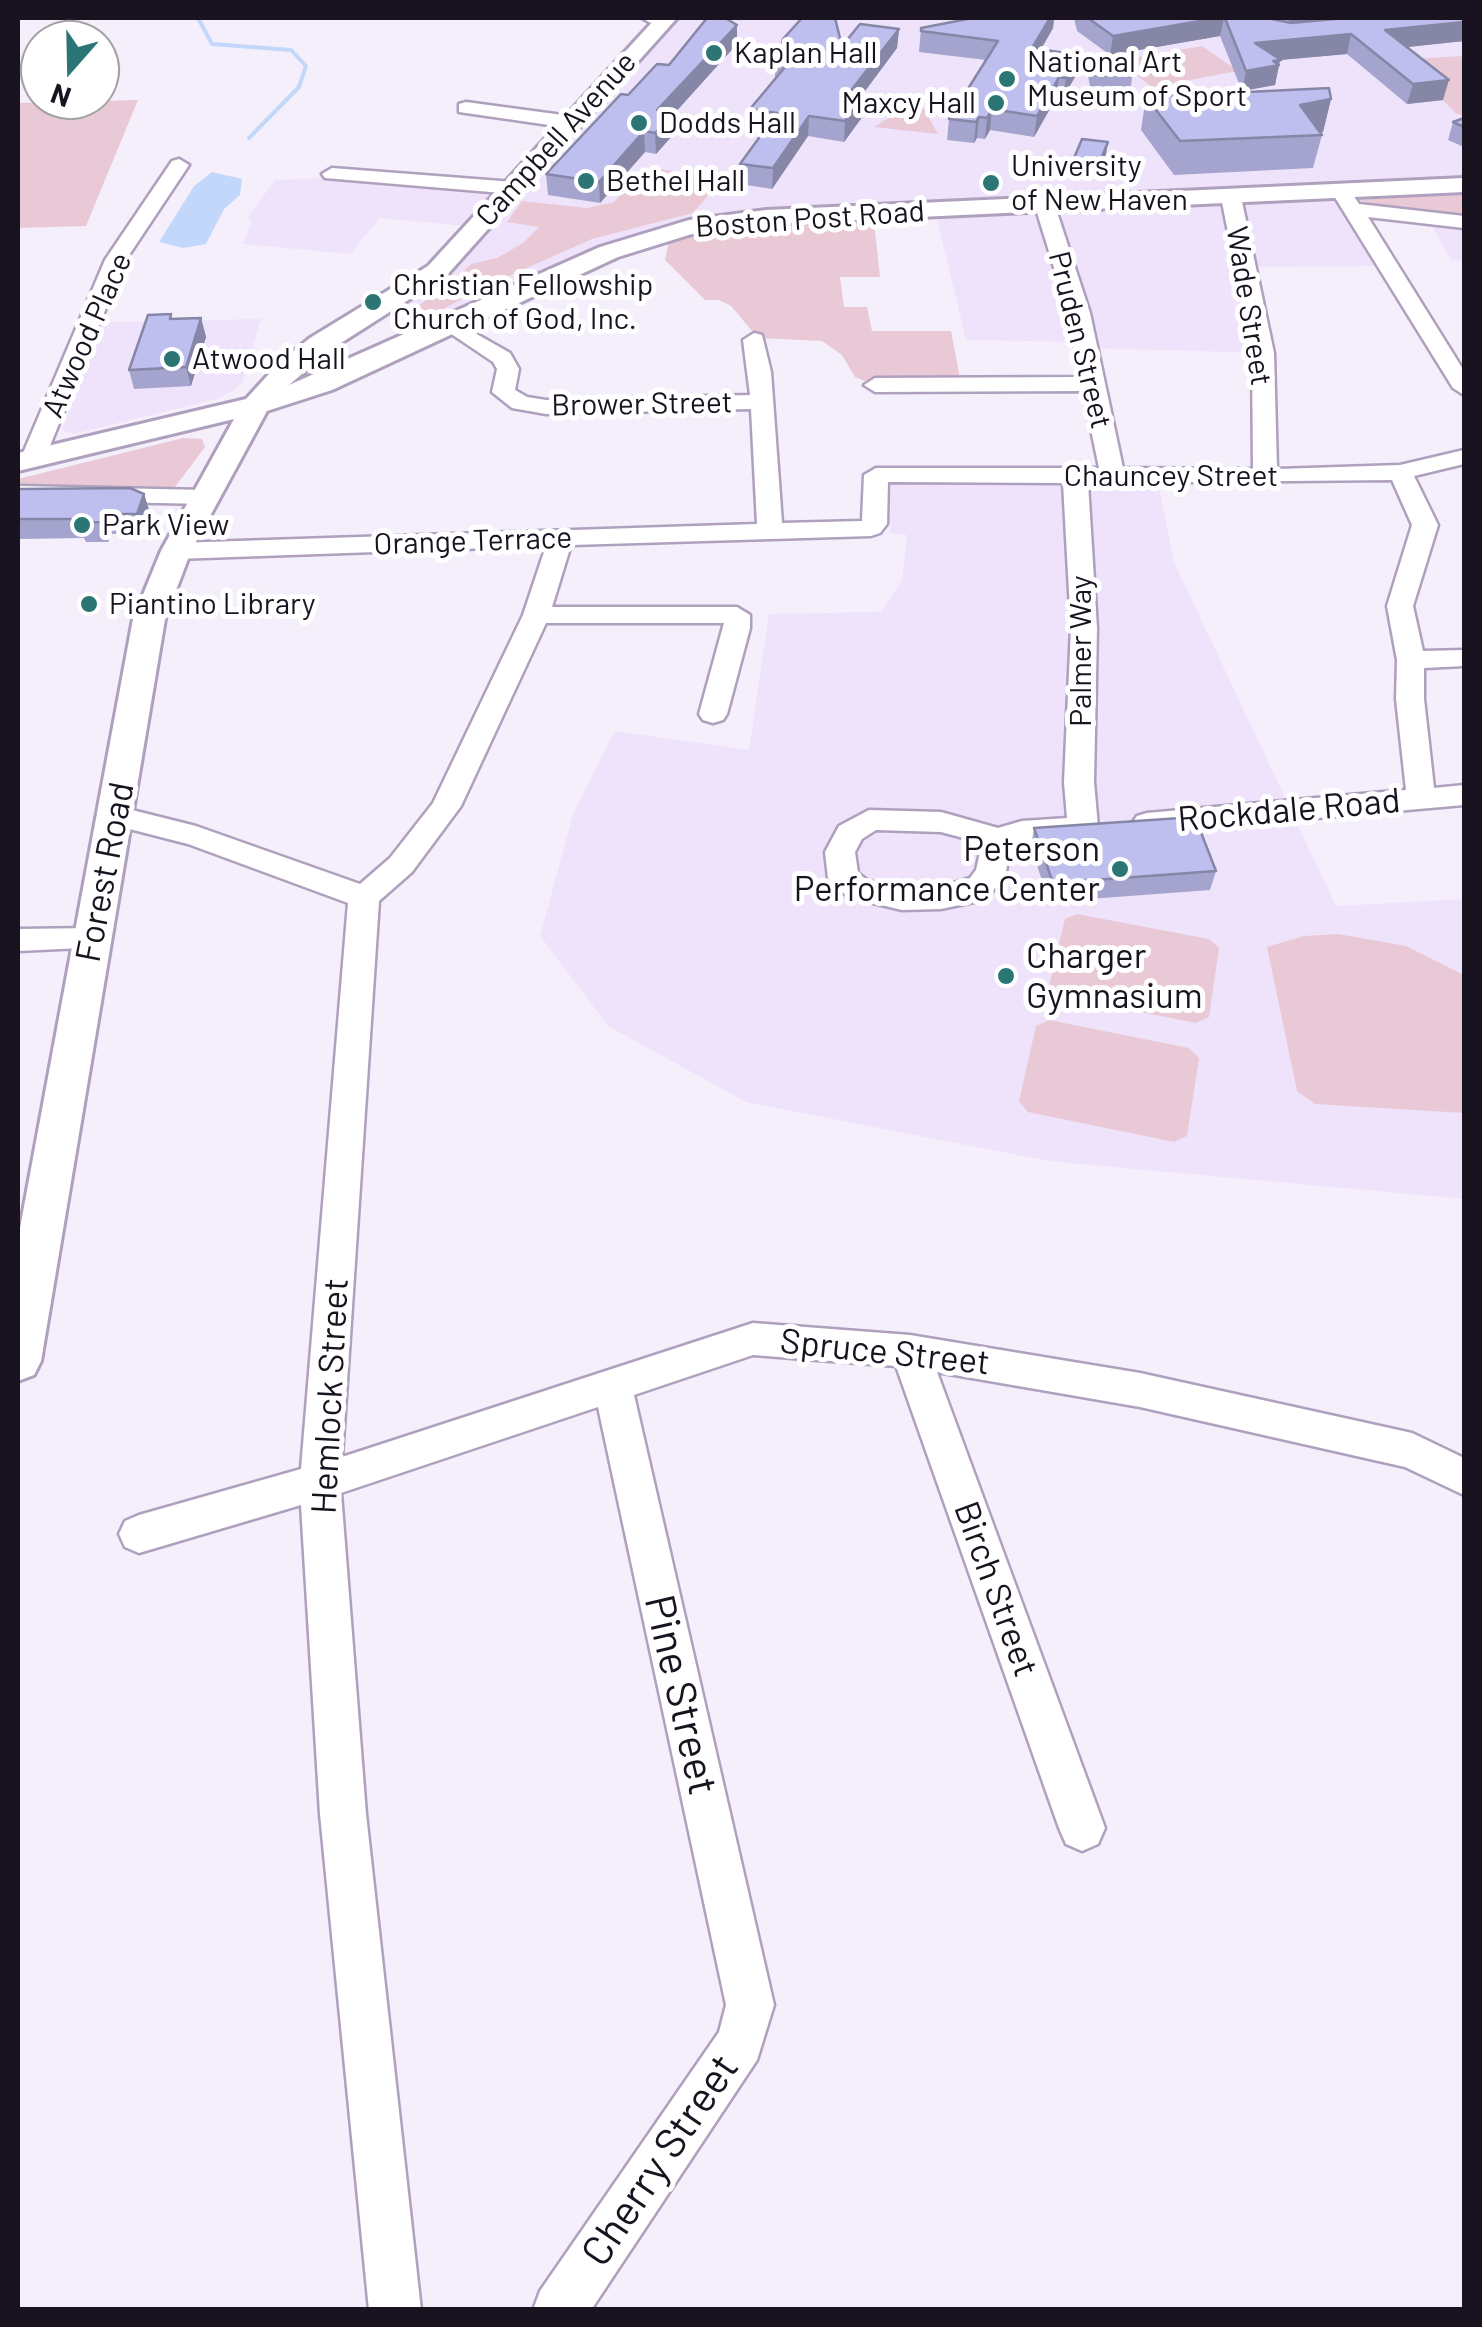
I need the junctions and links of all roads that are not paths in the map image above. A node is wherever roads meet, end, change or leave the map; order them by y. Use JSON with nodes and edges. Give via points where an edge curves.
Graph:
{"nodes":[{"id":1,"x":651,"y":18,"type":"edge"},
{"id":2,"x":667,"y":18,"type":"edge"},
{"id":3,"x":466,"y":108,"type":"dead end"},
{"id":4,"x":570,"y":122,"type":"junction"},
{"id":5,"x":179,"y":166,"type":"dead end"},
{"id":6,"x":332,"y":174,"type":"dead end"},
{"id":7,"x":1464,"y":185,"type":"edge"},
{"id":8,"x":514,"y":188,"type":"junction"},
{"id":9,"x":1231,"y":196,"type":"junction"},
{"id":10,"x":1348,"y":200,"type":"junction"},
{"id":11,"x":1045,"y":206,"type":"junction"},
{"id":12,"x":1464,"y":222,"type":"edge"},
{"id":13,"x":384,"y":306,"type":"junction"},
{"id":14,"x":451,"y":327,"type":"junction"},
{"id":15,"x":754,"y":340,"type":"dead end"},
{"id":16,"x":1092,"y":384,"type":"junction"},
{"id":17,"x":874,"y":385,"type":"dead end"},
{"id":18,"x":1464,"y":388,"type":"edge"},
{"id":19,"x":760,"y":402,"type":"junction"},
{"id":20,"x":256,"y":405,"type":"junction"},
{"id":21,"x":1464,"y":458,"type":"edge"},
{"id":22,"x":25,"y":460,"type":"edge"},
{"id":23,"x":1400,"y":472,"type":"junction"},
{"id":24,"x":1072,"y":475,"type":"junction"},
{"id":25,"x":1112,"y":475,"type":"junction"},
{"id":26,"x":1265,"y":476,"type":"junction"},
{"id":27,"x":18,"y":492,"type":"edge"},
{"id":28,"x":205,"y":497,"type":"junction"},
{"id":29,"x":770,"y":530,"type":"junction"},
{"id":30,"x":560,"y":538,"type":"junction"},
{"id":31,"x":176,"y":551,"type":"junction"},
{"id":32,"x":536,"y":615,"type":"junction"},
{"id":33,"x":1464,"y":658,"type":"edge"},
{"id":34,"x":1410,"y":660,"type":"junction"},
{"id":35,"x":713,"y":714,"type":"dead end"},
{"id":36,"x":1464,"y":795,"type":"edge"},
{"id":37,"x":1421,"y":798,"type":"junction"},
{"id":38,"x":116,"y":816,"type":"junction"},
{"id":39,"x":1083,"y":827,"type":"junction"},
{"id":40,"x":994,"y":840,"type":"junction"},
{"id":41,"x":364,"y":897,"type":"junction"},
{"id":42,"x":92,"y":939,"type":"junction"},
{"id":43,"x":18,"y":940,"type":"edge"},
{"id":44,"x":910,"y":1351,"type":"junction"},
{"id":45,"x":18,"y":1360,"type":"edge"},
{"id":46,"x":612,"y":1386,"type":"junction"},
{"id":47,"x":1464,"y":1476,"type":"edge"},
{"id":48,"x":320,"y":1482,"type":"junction"},
{"id":49,"x":139,"y":1534,"type":"dead end"},
{"id":50,"x":1082,"y":1828,"type":"dead end"},
{"id":51,"x":750,"y":2006,"type":"joint"},
{"id":52,"x":395,"y":2310,"type":"edge"},
{"id":53,"x":559,"y":2310,"type":"edge"}],
"edges":[{"from":1,"to":2,"type":"street"},
{"from":2,"to":4,"type":"main road","name":"Campbell Avenue"},
{"from":3,"to":4,"type":"street"},
{"from":4,"to":8,"type":"main road","name":"Campbell Avenue"},
{"from":5,"to":22,"type":"street","name":"Atwood Place","via":[[115,260]]},
{"from":6,"to":8,"type":"street"},
{"from":7,"to":10,"type":"main road","name":"Boston Post Road"},
{"from":8,"to":13,"type":"main road","name":"Campbell Avenue","via":[[437,271]]},
{"from":9,"to":10,"type":"main road","name":"Boston Post Road"},
{"from":9,"to":11,"type":"main road","name":"Boston Post Road"},
{"from":9,"to":26,"type":"street","name":"Wade Street","via":[[1263,352]]},
{"from":10,"to":12,"type":"street"},
{"from":10,"to":18,"type":"street"},
{"from":11,"to":14,"type":"main road","name":"Boston Post Road","via":[[766,217],[689,227],[623,246]]},
{"from":11,"to":16,"type":"street","name":"Pruden Street","via":[[1079,313]]},
{"from":13,"to":14,"type":"main road","via":[[386,316],[402,325]]},
{"from":13,"to":20,"type":"main road","name":"Campbell Avenue","via":[[288,368]]},
{"from":14,"to":19,"type":"street","name":"Brower Street","via":[[502,358],[508,369],[505,396],[531,406]]},
{"from":14,"to":20,"type":"main road","name":"Boston Post Road","via":[[322,384]]},
{"from":15,"to":19,"type":"street"},
{"from":16,"to":17,"type":"street"},
{"from":16,"to":25,"type":"street","name":"Pruden Street"},
{"from":19,"to":29,"type":"street"},
{"from":20,"to":22,"type":"main road","name":"Boston Post Road"},
{"from":20,"to":28,"type":"main road","name":"Forest Road"},
{"from":21,"to":23,"type":"street","name":"Chauncey Street"},
{"from":23,"to":26,"type":"street","name":"Chauncey Street"},
{"from":23,"to":34,"type":"street","via":[[1425,525],[1400,606]]},
{"from":24,"to":25,"type":"street","name":"Chauncey Street"},
{"from":24,"to":29,"type":"street","name":"Chauncey Street","via":[[876,475],[871,528]]},
{"from":24,"to":39,"type":"street","name":"Palmer Way","via":[[1084,628],[1078,782]]},
{"from":25,"to":26,"type":"street","name":"Chauncey Street"},
{"from":27,"to":28,"type":"street"},
{"from":28,"to":31,"type":"main road","name":"Forest Road"},
{"from":29,"to":30,"type":"street","name":"Orange Terrace"},
{"from":30,"to":31,"type":"street","name":"Orange Terrace"},
{"from":30,"to":32,"type":"street"},
{"from":31,"to":38,"type":"main road","name":"Forest Road","via":[[148,619]]},
{"from":32,"to":35,"type":"street","via":[[737,615]]},
{"from":32,"to":41,"type":"street","via":[[446,806],[402,864]]},
{"from":33,"to":34,"type":"street"},
{"from":34,"to":37,"type":"street"},
{"from":36,"to":37,"type":"street","name":"Rockdale Road"},
{"from":37,"to":39,"type":"street","name":"Rockdale Road"},
{"from":38,"to":41,"type":"street","via":[[196,836]]},
{"from":38,"to":42,"type":"main road","name":"Forest Road"},
{"from":39,"to":40,"type":"street","name":"Rockdale Road"},
{"from":40,"to":40,"type":"street","via":[[966,826],[869,820],[850,833],[840,852],[843,878],[859,890],[902,898],[962,894],[992,872]]},
{"from":41,"to":48,"type":"street","name":"Hemlock Street"},
{"from":42,"to":43,"type":"street"},
{"from":42,"to":45,"type":"main road","name":"Forest Road"},
{"from":44,"to":46,"type":"street","name":"Spruce Street","via":[[753,1339]]},
{"from":44,"to":47,"type":"street","name":"Spruce Street","via":[[1140,1390],[1412,1451]]},
{"from":44,"to":50,"type":"street","name":"Birch Street"},
{"from":46,"to":48,"type":"street","name":"Spruce Street"},
{"from":46,"to":51,"type":"street","name":"Pine Street"},
{"from":48,"to":49,"type":"street","name":"Spruce Street"},
{"from":48,"to":52,"type":"street","name":"Hemlock Street","via":[[343,1814]]},
{"from":51,"to":53,"type":"street","name":"Cherry Street","via":[[740,2043]]}]}
